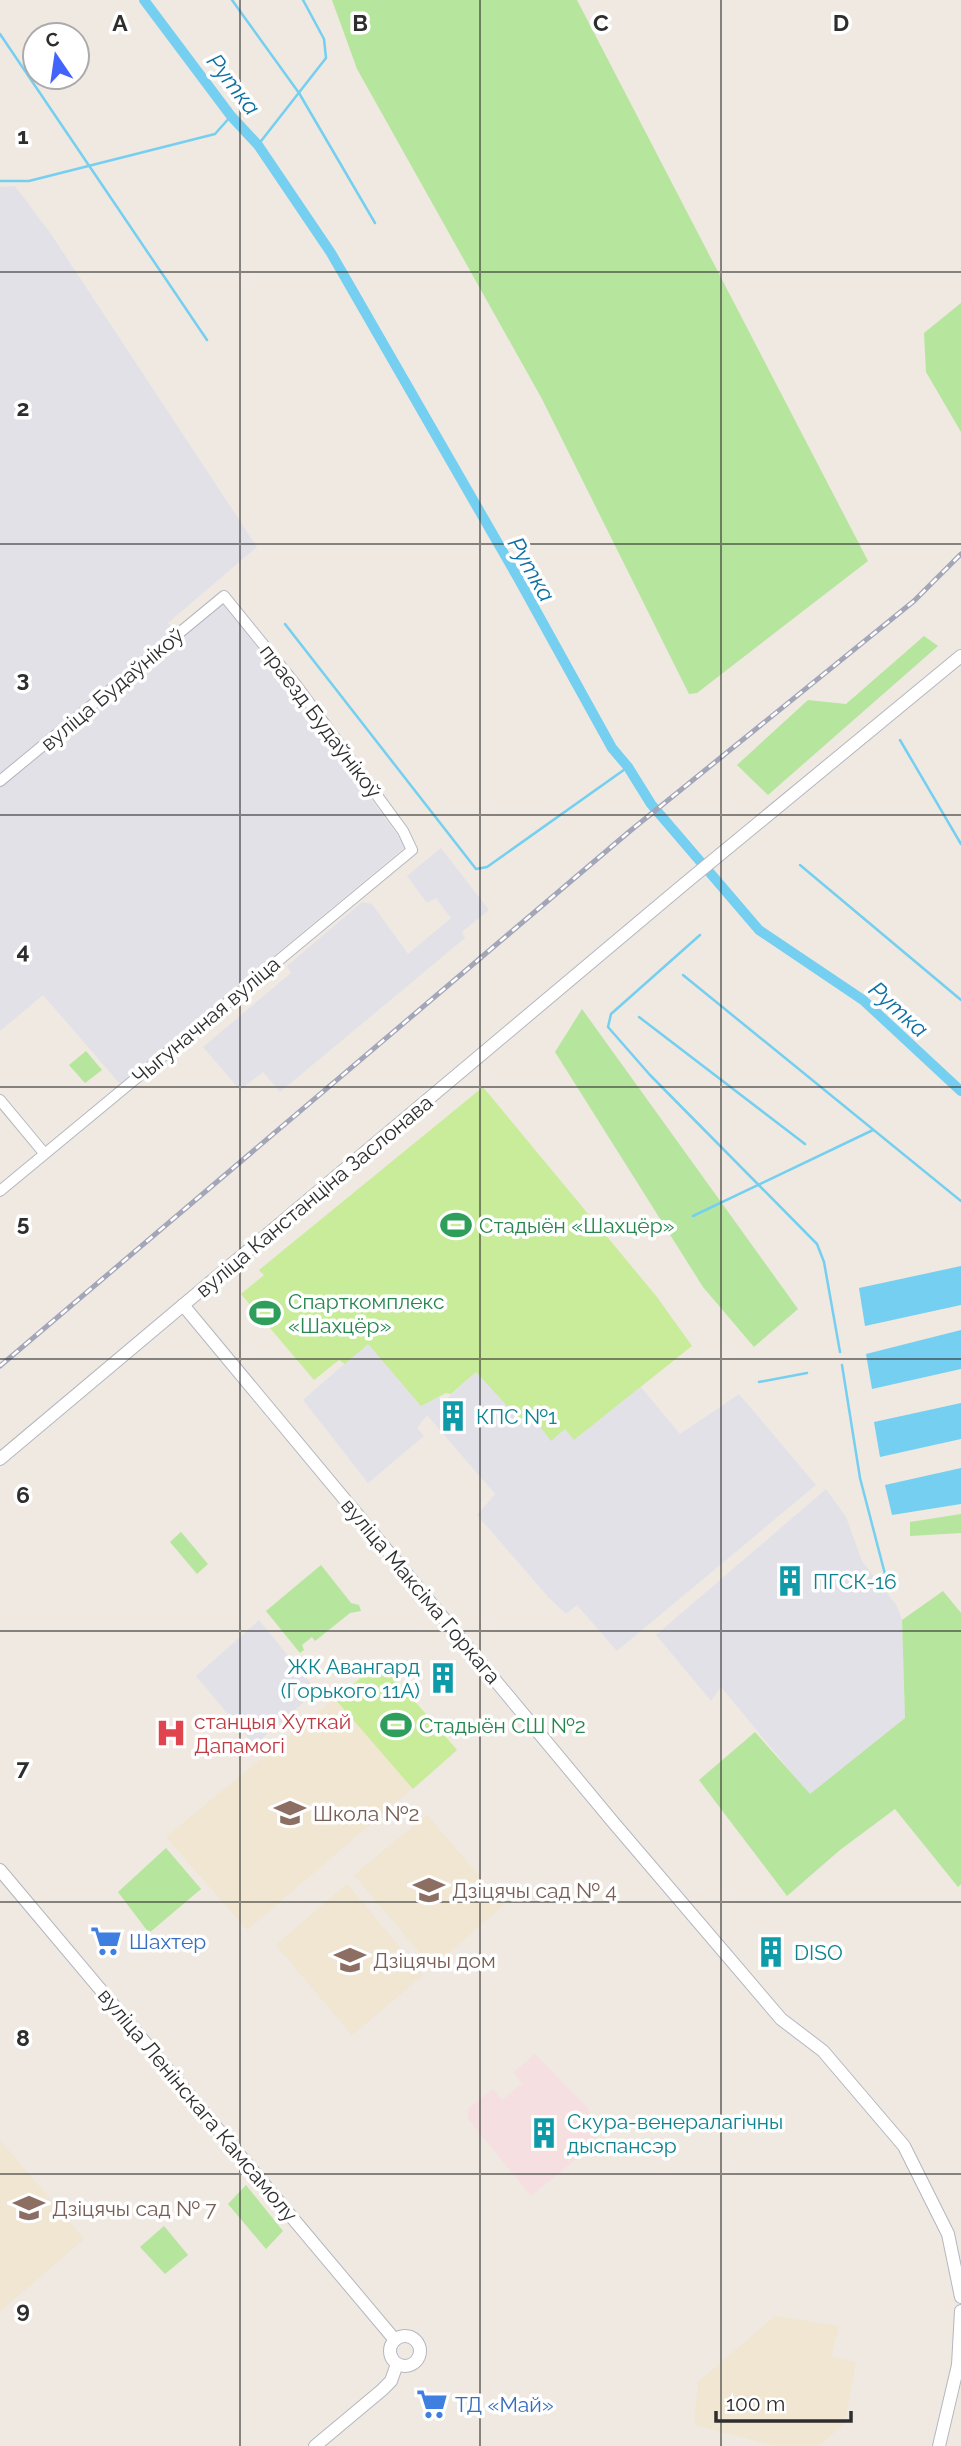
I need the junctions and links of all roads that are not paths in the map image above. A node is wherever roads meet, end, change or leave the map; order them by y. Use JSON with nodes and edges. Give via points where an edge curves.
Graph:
{"nodes":[{"id":1,"x":224,"y":596,"type":"joint"},
{"id":2,"x":961,"y":656,"type":"edge"},
{"id":3,"x":0,"y":781,"type":"edge"},
{"id":4,"x":412,"y":850,"type":"joint"},
{"id":5,"x":0,"y":1100,"type":"edge"},
{"id":6,"x":44,"y":1153,"type":"junction"},
{"id":7,"x":0,"y":1191,"type":"edge"},
{"id":8,"x":183,"y":1305,"type":"junction"},
{"id":9,"x":0,"y":1459,"type":"edge"},
{"id":10,"x":0,"y":1870,"type":"edge"},
{"id":11,"x":961,"y":2297,"type":"edge"},
{"id":12,"x":961,"y":2311,"type":"edge"},
{"id":13,"x":395,"y":2340,"type":"junction"},
{"id":14,"x":397,"y":2364,"type":"junction"},
{"id":15,"x":315,"y":2446,"type":"edge"},
{"id":16,"x":939,"y":2446,"type":"edge"}],
"edges":[{"from":1,"to":3,"type":"street","name":"вуліца Будаўнікоў"},
{"from":1,"to":4,"type":"street","name":"праезд Будаўнікоў","via":[[297,686],[403,831]]},
{"from":2,"to":8,"type":"main road","name":"вуліца Канстанціна Заслонава"},
{"from":4,"to":6,"type":"street","name":"Чыгуначная вуліца"},
{"from":5,"to":6,"type":"street"},
{"from":6,"to":7,"type":"street","name":"Чыгуначная вуліца"},
{"from":8,"to":9,"type":"main road","name":"вуліца Канстанціна Заслонава"},
{"from":8,"to":11,"type":"main road","name":"вуліца Максіма Горкага","via":[[612,1822],[781,2019],[823,2051],[904,2146],[948,2234]]},
{"from":10,"to":13,"type":"main road","name":"вуліца Ленінскага Камсамолу"},
{"from":12,"to":16,"type":"main road","via":[[958,2365]]},
{"from":13,"to":14,"type":"main road","via":[[390,2353]]},
{"from":13,"to":14,"type":"main road","via":[[409,2336],[421,2347],[414,2362]]},
{"from":14,"to":15,"type":"main road","via":[[382,2390]]}]}
